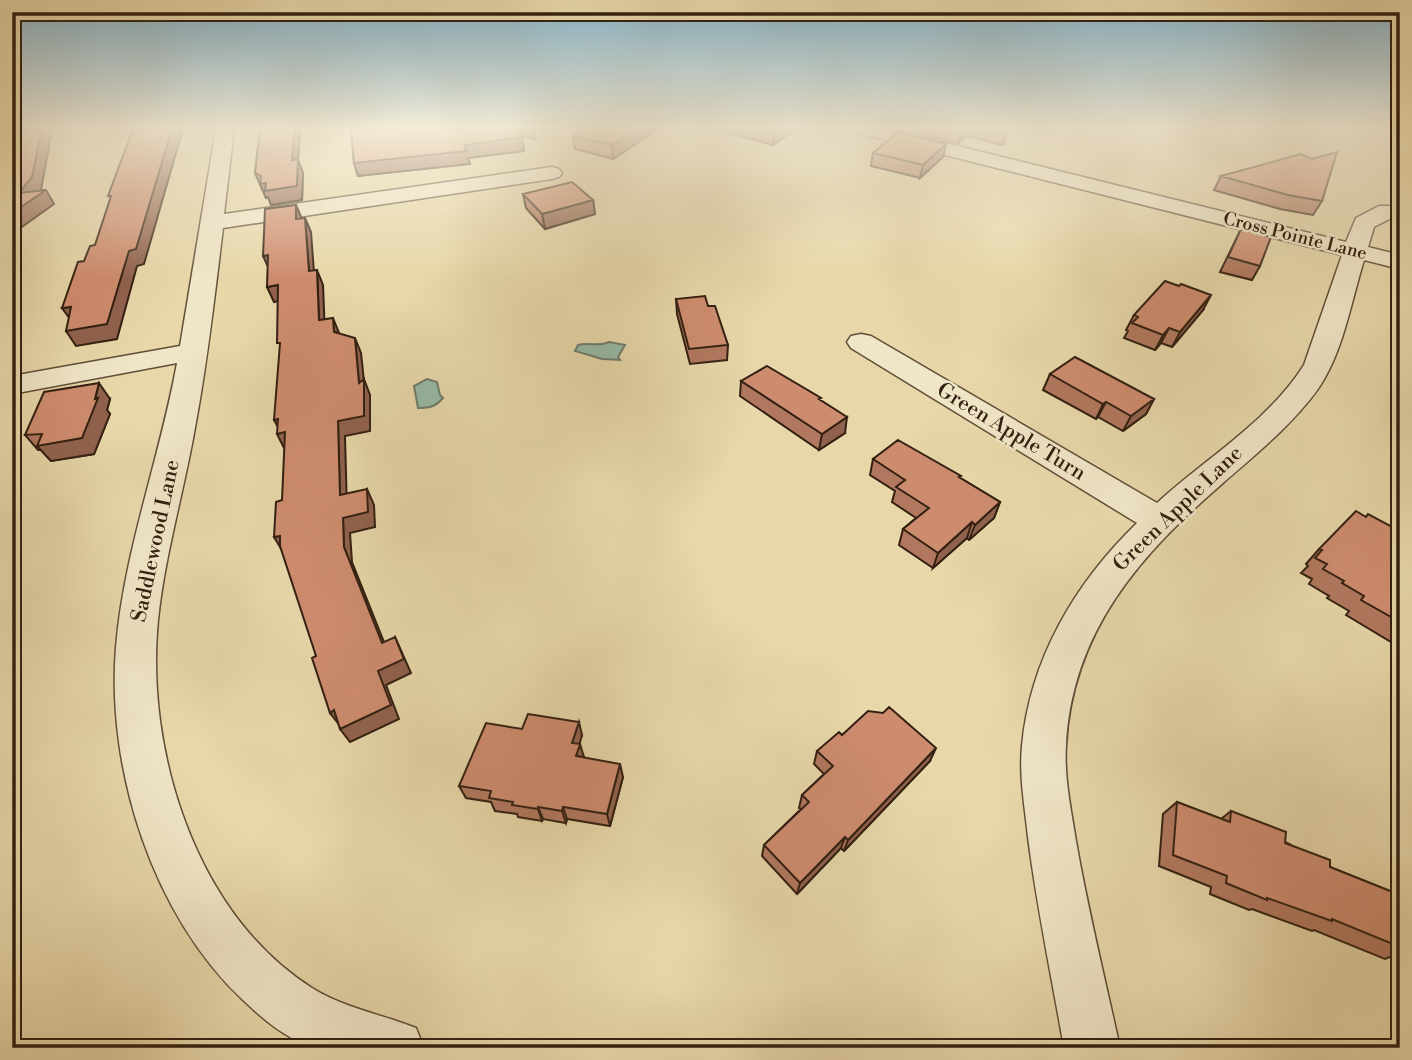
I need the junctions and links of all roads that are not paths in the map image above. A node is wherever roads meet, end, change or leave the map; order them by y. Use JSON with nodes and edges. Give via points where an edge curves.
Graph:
{"nodes":[{"id":1,"x":218,"y":178,"type":"edge"},
{"id":2,"x":515,"y":178,"type":"edge"},
{"id":3,"x":1064,"y":178,"type":"edge"},
{"id":4,"x":1387,"y":211,"type":"dead end"},
{"id":5,"x":212,"y":223,"type":"junction"},
{"id":6,"x":1355,"y":251,"type":"junction"},
{"id":7,"x":1400,"y":262,"type":"edge"},
{"id":8,"x":861,"y":342,"type":"dead end"},
{"id":9,"x":192,"y":352,"type":"junction"},
{"id":10,"x":12,"y":385,"type":"edge"},
{"id":11,"x":1160,"y":521,"type":"junction"},
{"id":12,"x":396,"y":1048,"type":"edge"},
{"id":13,"x":1092,"y":1048,"type":"edge"}],
"edges":[{"from":1,"to":5,"type":"street","name":"Saddlewood Lane"},
{"from":2,"to":5,"type":"street"},
{"from":3,"to":6,"type":"street","name":"Cross Pointe Lane"},
{"from":4,"to":6,"type":"street","name":"Green Apple Lane","via":[[1364,223]]},
{"from":5,"to":9,"type":"street","name":"Saddlewood Lane"},
{"from":6,"to":7,"type":"street","name":"Cross Pointe Lane"},
{"from":6,"to":11,"type":"street","name":"Green Apple Lane","via":[[1318,365],[1308,382],[1287,408]]},
{"from":8,"to":11,"type":"street","name":"Green Apple Turn"},
{"from":9,"to":10,"type":"street"},
{"from":9,"to":12,"type":"street","name":"Saddlewood Lane","via":[[138,622],[135,693],[152,793],[189,888],[231,952],[281,999],[302,1012],[349,1034]]},
{"from":11,"to":13,"type":"street","name":"Green Apple Lane","via":[[1107,579],[1074,631],[1044,745],[1054,857]]}]}
